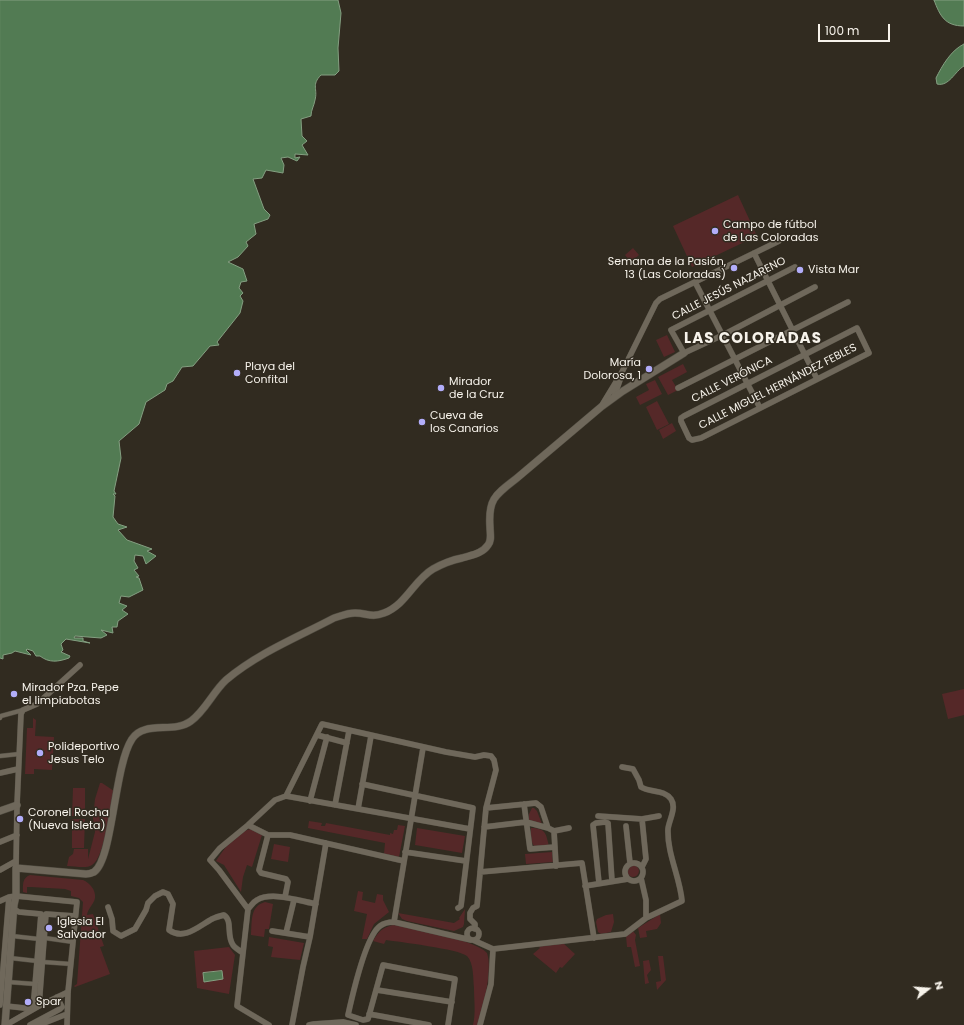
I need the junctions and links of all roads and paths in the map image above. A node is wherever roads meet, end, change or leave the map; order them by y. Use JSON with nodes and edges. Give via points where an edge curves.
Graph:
{"nodes":[{"id":1,"x":779,"y":241,"type":"dead end"},
{"id":2,"x":754,"y":253,"type":"junction"},
{"id":3,"x":795,"y":267,"type":"dead end"},
{"id":4,"x":768,"y":281,"type":"junction"},
{"id":5,"x":695,"y":282,"type":"junction"},
{"id":6,"x":815,"y":287,"type":"dead end"},
{"id":7,"x":848,"y":302,"type":"dead end"},
{"id":8,"x":780,"y":305,"type":"junction"},
{"id":9,"x":710,"y":310,"type":"junction"},
{"id":10,"x":857,"y":328,"type":"joint"},
{"id":11,"x":792,"y":330,"type":"junction"},
{"id":12,"x":722,"y":335,"type":"junction"},
{"id":13,"x":684,"y":354,"type":"junction"},
{"id":14,"x":804,"y":354,"type":"junction"},
{"id":15,"x":735,"y":360,"type":"junction"},
{"id":16,"x":622,"y":372,"type":"junction"},
{"id":17,"x":817,"y":379,"type":"junction"},
{"id":18,"x":748,"y":384,"type":"junction"},
{"id":19,"x":678,"y":388,"type":"dead end"},
{"id":20,"x":620,"y":390,"type":"junction"},
{"id":21,"x":601,"y":407,"type":"junction"},
{"id":22,"x":760,"y":408,"type":"junction"},
{"id":23,"x":696,"y":440,"type":"joint"},
{"id":24,"x":80,"y":665,"type":"dead end"},
{"id":25,"x":23,"y":710,"type":"junction"},
{"id":26,"x":0,"y":718,"type":"edge"},
{"id":27,"x":349,"y":731,"type":"junction"},
{"id":28,"x":317,"y":734,"type":"junction"},
{"id":29,"x":371,"y":736,"type":"junction"},
{"id":30,"x":327,"y":737,"type":"junction"},
{"id":31,"x":347,"y":743,"type":"junction"},
{"id":32,"x":423,"y":748,"type":"junction"},
{"id":33,"x":19,"y":754,"type":"junction"},
{"id":34,"x":0,"y":756,"type":"edge"},
{"id":35,"x":622,"y":766,"type":"dead end"},
{"id":36,"x":18,"y":769,"type":"junction"},
{"id":37,"x":0,"y":772,"type":"edge"},
{"id":38,"x":362,"y":784,"type":"junction"},
{"id":39,"x":414,"y":795,"type":"junction"},
{"id":40,"x":286,"y":796,"type":"junction"},
{"id":41,"x":310,"y":801,"type":"junction"},
{"id":42,"x":524,"y":804,"type":"junction"},
{"id":43,"x":17,"y":805,"type":"junction"},
{"id":44,"x":335,"y":805,"type":"junction"},
{"id":45,"x":486,"y":808,"type":"junction"},
{"id":46,"x":358,"y":809,"type":"junction"},
{"id":47,"x":0,"y":811,"type":"edge"},
{"id":48,"x":598,"y":816,"type":"dead end"},
{"id":49,"x":659,"y":816,"type":"dead end"},
{"id":50,"x":411,"y":819,"type":"junction"},
{"id":51,"x":642,"y":819,"type":"junction"},
{"id":52,"x":526,"y":822,"type":"junction"},
{"id":53,"x":248,"y":825,"type":"junction"},
{"id":54,"x":626,"y":826,"type":"dead end"},
{"id":55,"x":484,"y":827,"type":"junction"},
{"id":56,"x":548,"y":828,"type":"junction"},
{"id":57,"x":569,"y":828,"type":"dead end"},
{"id":58,"x":470,"y":830,"type":"junction"},
{"id":59,"x":554,"y":831,"type":"junction"},
{"id":60,"x":17,"y":835,"type":"junction"},
{"id":61,"x":268,"y":835,"type":"junction"},
{"id":62,"x":0,"y":842,"type":"edge"},
{"id":63,"x":326,"y":843,"type":"junction"},
{"id":64,"x":555,"y":847,"type":"junction"},
{"id":65,"x":405,"y":852,"type":"junction"},
{"id":66,"x":404,"y":861,"type":"junction"},
{"id":67,"x":466,"y":861,"type":"junction"},
{"id":68,"x":630,"y":863,"type":"junction"},
{"id":69,"x":16,"y":865,"type":"junction"},
{"id":70,"x":556,"y":866,"type":"junction"},
{"id":71,"x":642,"y":867,"type":"junction"},
{"id":72,"x":0,"y":870,"type":"edge"},
{"id":73,"x":480,"y":872,"type":"junction"},
{"id":74,"x":641,"y":878,"type":"junction"},
{"id":75,"x":628,"y":879,"type":"junction"},
{"id":76,"x":612,"y":881,"type":"junction"},
{"id":77,"x":599,"y":884,"type":"junction"},
{"id":78,"x":586,"y":886,"type":"junction"},
{"id":79,"x":12,"y":896,"type":"junction"},
{"id":80,"x":285,"y":897,"type":"junction"},
{"id":81,"x":294,"y":900,"type":"junction"},
{"id":82,"x":0,"y":901,"type":"edge"},
{"id":83,"x":316,"y":904,"type":"junction"},
{"id":84,"x":108,"y":907,"type":"dead end"},
{"id":85,"x":458,"y":908,"type":"dead end"},
{"id":86,"x":14,"y":909,"type":"junction"},
{"id":87,"x":248,"y":909,"type":"junction"},
{"id":88,"x":75,"y":916,"type":"junction"},
{"id":89,"x":646,"y":918,"type":"junction"},
{"id":90,"x":394,"y":922,"type":"junction"},
{"id":91,"x":474,"y":929,"type":"junction"},
{"id":92,"x":3,"y":931,"type":"edge"},
{"id":93,"x":272,"y":931,"type":"dead end"},
{"id":94,"x":467,"y":932,"type":"junction"},
{"id":95,"x":286,"y":933,"type":"junction"},
{"id":96,"x":479,"y":934,"type":"junction"},
{"id":97,"x":453,"y":935,"type":"junction"},
{"id":98,"x":12,"y":936,"type":"junction"},
{"id":99,"x":310,"y":937,"type":"junction"},
{"id":100,"x":42,"y":938,"type":"junction"},
{"id":101,"x":594,"y":938,"type":"junction"},
{"id":102,"x":472,"y":940,"type":"junction"},
{"id":103,"x":73,"y":942,"type":"junction"},
{"id":104,"x":492,"y":948,"type":"junction"},
{"id":105,"x":243,"y":953,"type":"junction"},
{"id":106,"x":10,"y":958,"type":"junction"},
{"id":107,"x":40,"y":962,"type":"junction"},
{"id":108,"x":71,"y":964,"type":"junction"},
{"id":109,"x":1,"y":966,"type":"edge"},
{"id":110,"x":8,"y":982,"type":"junction"},
{"id":111,"x":36,"y":984,"type":"junction"},
{"id":112,"x":377,"y":990,"type":"junction"},
{"id":113,"x":68,"y":992,"type":"junction"},
{"id":114,"x":57,"y":997,"type":"junction"},
{"id":115,"x":0,"y":999,"type":"edge"},
{"id":116,"x":452,"y":1002,"type":"junction"},
{"id":117,"x":3,"y":1005,"type":"edge"},
{"id":118,"x":36,"y":1007,"type":"junction"},
{"id":119,"x":67,"y":1014,"type":"junction"},
{"id":120,"x":369,"y":1014,"type":"junction"},
{"id":121,"x":5,"y":1025,"type":"edge"},
{"id":122,"x":30,"y":1025,"type":"edge"},
{"id":123,"x":39,"y":1025,"type":"edge"},
{"id":124,"x":67,"y":1025,"type":"edge"},
{"id":125,"x":269,"y":1025,"type":"edge"},
{"id":126,"x":292,"y":1025,"type":"edge"},
{"id":127,"x":309,"y":1025,"type":"edge"},
{"id":128,"x":356,"y":1025,"type":"edge"},
{"id":129,"x":429,"y":1025,"type":"edge"},
{"id":130,"x":448,"y":1025,"type":"edge"},
{"id":131,"x":480,"y":1025,"type":"edge"}],
"edges":[{"from":1,"to":2,"type":"street"},
{"from":2,"to":4,"type":"street"},
{"from":2,"to":5,"type":"street"},
{"from":3,"to":4,"type":"street","name":"CALLE JESÚS NAZARENO"},
{"from":4,"to":8,"type":"street"},
{"from":4,"to":9,"type":"street","name":"CALLE JESÚS NAZARENO"},
{"from":5,"to":9,"type":"street"},
{"from":5,"to":16,"type":"street","via":[[656,303]]},
{"from":6,"to":8,"type":"street"},
{"from":7,"to":11,"type":"street"},
{"from":8,"to":11,"type":"street"},
{"from":8,"to":12,"type":"street"},
{"from":9,"to":12,"type":"street"},
{"from":9,"to":13,"type":"street","name":"CALLE JESÚS NAZARENO","via":[[671,330]]},
{"from":10,"to":14,"type":"street","name":"CALLE VERÓNICA"},
{"from":10,"to":17,"type":"street","name":"CALLE MIGUEL HERNÁNDEZ FEBLES","via":[[869,353]]},
{"from":11,"to":14,"type":"street"},
{"from":11,"to":15,"type":"street"},
{"from":12,"to":13,"type":"street"},
{"from":12,"to":15,"type":"street"},
{"from":13,"to":20,"type":"street"},
{"from":14,"to":17,"type":"street"},
{"from":14,"to":18,"type":"street","name":"CALLE VERÓNICA"},
{"from":15,"to":18,"type":"street"},
{"from":15,"to":19,"type":"street"},
{"from":16,"to":20,"type":"street"},
{"from":16,"to":21,"type":"street"},
{"from":17,"to":22,"type":"street","name":"CALLE MIGUEL HERNÁNDEZ FEBLES"},
{"from":18,"to":22,"type":"street"},
{"from":18,"to":23,"type":"street","name":"CALLE VERÓNICA","via":[[681,418],[689,438]]},
{"from":20,"to":21,"type":"street"},
{"from":21,"to":69,"type":"street","via":[[492,500],[489,512],[491,538],[480,553],[453,560],[433,569],[389,611],[376,616],[346,614],[248,664],[225,682],[197,716],[186,724],[178,727],[150,728],[134,736],[124,755],[107,846],[94,872],[86,874]]},
{"from":22,"to":23,"type":"street","name":"CALLE MIGUEL HERNÁNDEZ FEBLES"},
{"from":24,"to":25,"type":"street","via":[[37,704]]},
{"from":25,"to":26,"type":"street"},
{"from":25,"to":33,"type":"street"},
{"from":27,"to":28,"type":"street","via":[[322,724]]},
{"from":27,"to":29,"type":"street"},
{"from":27,"to":31,"type":"street"},
{"from":28,"to":30,"type":"street"},
{"from":28,"to":40,"type":"street"},
{"from":29,"to":32,"type":"street"},
{"from":29,"to":38,"type":"street"},
{"from":30,"to":31,"type":"street"},
{"from":30,"to":41,"type":"street"},
{"from":31,"to":44,"type":"street"},
{"from":32,"to":39,"type":"street"},
{"from":32,"to":45,"type":"street","via":[[470,757],[492,756],[496,770]]},
{"from":33,"to":34,"type":"street"},
{"from":33,"to":36,"type":"street"},
{"from":35,"to":89,"type":"street","via":[[633,769],[641,787],[664,793],[672,802],[673,809],[668,829],[682,902]]},
{"from":36,"to":37,"type":"street"},
{"from":36,"to":43,"type":"street"},
{"from":38,"to":39,"type":"street"},
{"from":38,"to":46,"type":"street"},
{"from":39,"to":50,"type":"street"},
{"from":39,"to":58,"type":"street","via":[[473,808]]},
{"from":40,"to":41,"type":"street"},
{"from":40,"to":53,"type":"street","via":[[276,800]]},
{"from":41,"to":44,"type":"street"},
{"from":42,"to":45,"type":"street"},
{"from":42,"to":52,"type":"street"},
{"from":42,"to":56,"type":"street","via":[[536,803],[541,807]]},
{"from":43,"to":47,"type":"street"},
{"from":43,"to":60,"type":"street"},
{"from":44,"to":46,"type":"street"},
{"from":45,"to":55,"type":"street"},
{"from":46,"to":50,"type":"street"},
{"from":48,"to":51,"type":"street"},
{"from":49,"to":51,"type":"street"},
{"from":50,"to":58,"type":"street"},
{"from":50,"to":65,"type":"street"},
{"from":51,"to":71,"type":"street","via":[[646,858]]},
{"from":52,"to":55,"type":"street"},
{"from":52,"to":56,"type":"street"},
{"from":52,"to":64,"type":"street","via":[[530,849]]},
{"from":53,"to":61,"type":"street"},
{"from":53,"to":87,"type":"street","via":[[220,848],[210,860]]},
{"from":54,"to":68,"type":"street"},
{"from":55,"to":73,"type":"street"},
{"from":56,"to":59,"type":"street"},
{"from":57,"to":59,"type":"street"},
{"from":58,"to":67,"type":"street"},
{"from":59,"to":64,"type":"street"},
{"from":60,"to":62,"type":"street"},
{"from":60,"to":69,"type":"street"},
{"from":61,"to":63,"type":"street","via":[[290,835]]},
{"from":61,"to":80,"type":"street","via":[[259,870],[261,873],[286,879],[288,882]]},
{"from":63,"to":66,"type":"street"},
{"from":63,"to":83,"type":"street"},
{"from":64,"to":70,"type":"street"},
{"from":65,"to":66,"type":"street"},
{"from":65,"to":67,"type":"street"},
{"from":66,"to":90,"type":"street"},
{"from":67,"to":85,"type":"street","via":[[461,906]]},
{"from":68,"to":71,"type":"street","via":[[638,863]]},
{"from":68,"to":75,"type":"street","via":[[625,871]]},
{"from":69,"to":72,"type":"street"},
{"from":69,"to":79,"type":"street"},
{"from":70,"to":73,"type":"street"},
{"from":70,"to":78,"type":"street","via":[[582,863]]},
{"from":71,"to":74,"type":"street","via":[[644,873]]},
{"from":73,"to":91,"type":"street","via":[[477,906],[470,913],[470,919],[475,924]]},
{"from":74,"to":75,"type":"street","via":[[636,881]]},
{"from":74,"to":89,"type":"street","via":[[646,900]]},
{"from":75,"to":76,"type":"street"},
{"from":76,"to":77,"type":"street"},
{"from":76,"to":77,"type":"street","via":[[608,823],[596,822],[593,825]]},
{"from":77,"to":78,"type":"street"},
{"from":78,"to":101,"type":"street"},
{"from":79,"to":82,"type":"street"},
{"from":79,"to":86,"type":"street"},
{"from":79,"to":88,"type":"street","via":[[77,902]]},
{"from":79,"to":92,"type":"street"},
{"from":80,"to":81,"type":"street"},
{"from":80,"to":87,"type":"street","via":[[262,898]]},
{"from":81,"to":83,"type":"street"},
{"from":81,"to":95,"type":"street"},
{"from":83,"to":99,"type":"street"},
{"from":84,"to":105,"type":"street","via":[[113,931],[121,936],[135,929],[148,903],[163,892],[168,894],[173,904],[170,930],[175,934],[196,929],[213,918],[224,915],[228,917],[233,946]]},
{"from":86,"to":98,"type":"street"},
{"from":86,"to":100,"type":"street","via":[[19,912],[41,914]]},
{"from":87,"to":105,"type":"street"},
{"from":88,"to":100,"type":"street","via":[[46,914]]},
{"from":88,"to":103,"type":"street"},
{"from":89,"to":101,"type":"street","via":[[625,934]]},
{"from":90,"to":97,"type":"street"},
{"from":90,"to":120,"type":"street","via":[[379,926],[372,937],[354,988],[348,1015],[363,1020],[368,1019]]},
{"from":91,"to":94,"type":"street"},
{"from":91,"to":96,"type":"street"},
{"from":92,"to":109,"type":"street"},
{"from":93,"to":95,"type":"street"},
{"from":94,"to":97,"type":"street"},
{"from":94,"to":102,"type":"street","via":[[467,936]]},
{"from":95,"to":99,"type":"street"},
{"from":96,"to":102,"type":"street"},
{"from":96,"to":104,"type":"street"},
{"from":97,"to":102,"type":"street"},
{"from":98,"to":100,"type":"street"},
{"from":98,"to":106,"type":"street"},
{"from":99,"to":126,"type":"street"},
{"from":100,"to":103,"type":"street"},
{"from":100,"to":107,"type":"street"},
{"from":101,"to":104,"type":"street"},
{"from":102,"to":104,"type":"street"},
{"from":103,"to":108,"type":"street"},
{"from":104,"to":131,"type":"street","via":[[491,984]]},
{"from":105,"to":125,"type":"street","via":[[237,1006]]},
{"from":106,"to":107,"type":"street"},
{"from":106,"to":110,"type":"street"},
{"from":107,"to":108,"type":"street"},
{"from":107,"to":111,"type":"street"},
{"from":107,"to":118,"type":"street"},
{"from":108,"to":113,"type":"street"},
{"from":109,"to":115,"type":"street"},
{"from":110,"to":111,"type":"street"},
{"from":110,"to":117,"type":"street"},
{"from":111,"to":118,"type":"street"},
{"from":112,"to":116,"type":"street"},
{"from":112,"to":116,"type":"street","via":[[383,965],[455,979]]},
{"from":112,"to":120,"type":"street"},
{"from":113,"to":114,"type":"street"},
{"from":113,"to":119,"type":"street"},
{"from":114,"to":118,"type":"street"},
{"from":114,"to":122,"type":"street","via":[[62,1007]]},
{"from":115,"to":117,"type":"street"},
{"from":116,"to":130,"type":"street"},
{"from":117,"to":118,"type":"street"},
{"from":117,"to":121,"type":"street"},
{"from":118,"to":121,"type":"street"},
{"from":119,"to":123,"type":"street"},
{"from":119,"to":124,"type":"street"},
{"from":120,"to":129,"type":"street"},
{"from":127,"to":128,"type":"street","via":[[343,1022]]}]}
